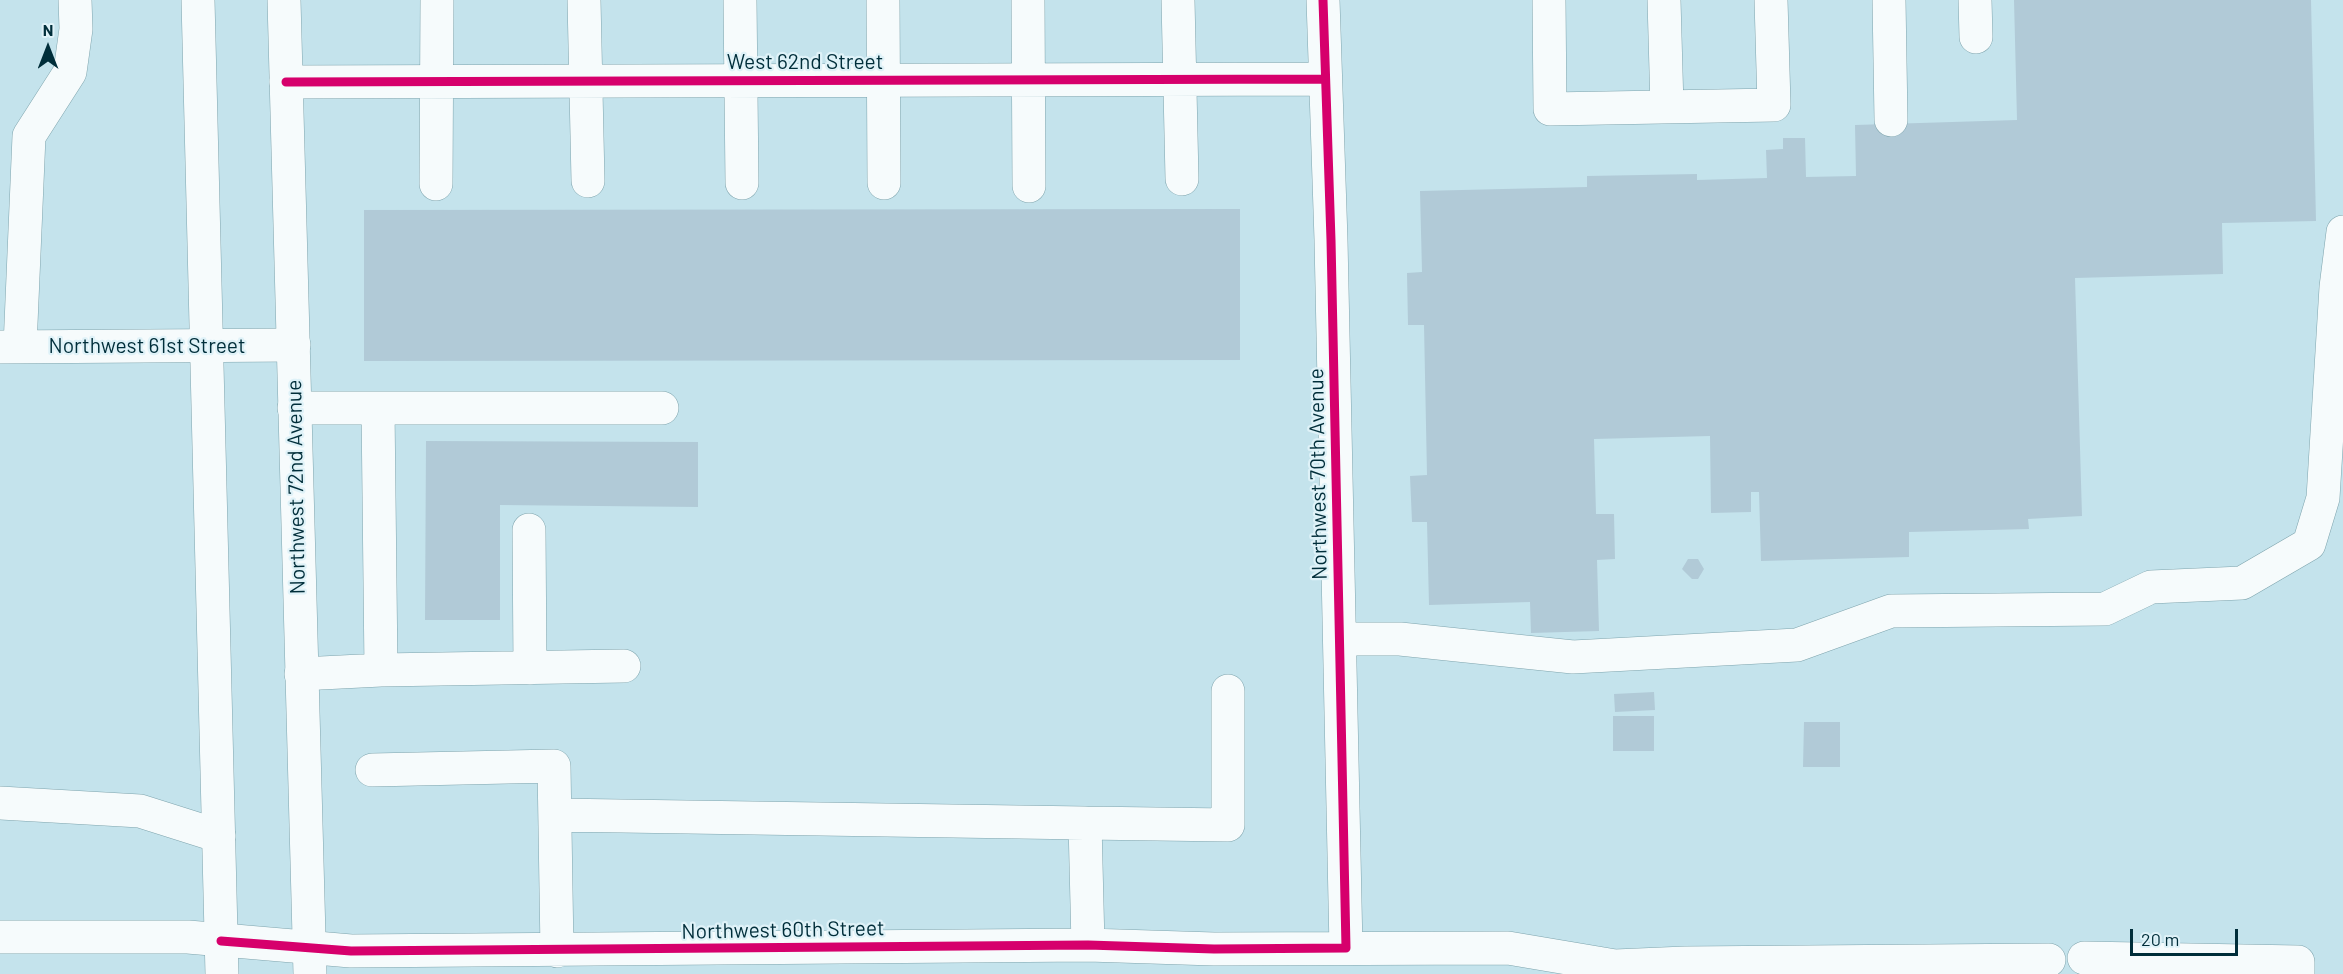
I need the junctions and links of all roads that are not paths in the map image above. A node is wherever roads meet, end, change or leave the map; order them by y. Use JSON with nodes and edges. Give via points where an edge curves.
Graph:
{"nodes":[{"id":1,"x":75,"y":0,"type":"edge"},
{"id":2,"x":198,"y":0,"type":"edge"},
{"id":3,"x":284,"y":0,"type":"edge"},
{"id":4,"x":437,"y":0,"type":"edge"},
{"id":5,"x":584,"y":0,"type":"edge"},
{"id":6,"x":740,"y":0,"type":"edge"},
{"id":7,"x":883,"y":0,"type":"edge"},
{"id":8,"x":1028,"y":0,"type":"edge"},
{"id":9,"x":1178,"y":0,"type":"edge"},
{"id":10,"x":1323,"y":0,"type":"edge"},
{"id":11,"x":1548,"y":0,"type":"edge"},
{"id":12,"x":1664,"y":0,"type":"edge"},
{"id":13,"x":1771,"y":0,"type":"edge"},
{"id":14,"x":1888,"y":0,"type":"edge"},
{"id":15,"x":1975,"y":0,"type":"edge"},
{"id":16,"x":1976,"y":37,"type":"dead end"},
{"id":17,"x":1325,"y":79,"type":"junction"},
{"id":18,"x":883,"y":80,"type":"junction"},
{"id":19,"x":1029,"y":80,"type":"junction"},
{"id":20,"x":1180,"y":80,"type":"junction"},
{"id":21,"x":437,"y":81,"type":"junction"},
{"id":22,"x":586,"y":81,"type":"junction"},
{"id":23,"x":741,"y":81,"type":"junction"},
{"id":24,"x":286,"y":82,"type":"junction"},
{"id":25,"x":1667,"y":106,"type":"junction"},
{"id":26,"x":1891,"y":120,"type":"dead end"},
{"id":27,"x":1182,"y":179,"type":"dead end"},
{"id":28,"x":588,"y":181,"type":"dead end"},
{"id":29,"x":742,"y":183,"type":"dead end"},
{"id":30,"x":884,"y":183,"type":"dead end"},
{"id":31,"x":436,"y":184,"type":"dead end"},
{"id":32,"x":1029,"y":186,"type":"dead end"},
{"id":33,"x":2343,"y":232,"type":"edge"},
{"id":34,"x":294,"y":345,"type":"junction"},
{"id":35,"x":206,"y":346,"type":"junction"},
{"id":36,"x":10,"y":347,"type":"edge"},
{"id":37,"x":294,"y":408,"type":"junction"},
{"id":38,"x":378,"y":408,"type":"junction"},
{"id":39,"x":662,"y":408,"type":"dead end"},
{"id":40,"x":529,"y":530,"type":"dead end"},
{"id":41,"x":1340,"y":639,"type":"junction"},
{"id":42,"x":624,"y":666,"type":"dead end"},
{"id":43,"x":530,"y":668,"type":"junction"},
{"id":44,"x":381,"y":670,"type":"junction"},
{"id":45,"x":301,"y":674,"type":"junction"},
{"id":46,"x":1228,"y":691,"type":"dead end"},
{"id":47,"x":372,"y":770,"type":"dead end"},
{"id":48,"x":0,"y":803,"type":"edge"},
{"id":49,"x":555,"y":816,"type":"junction"},
{"id":50,"x":1085,"y":823,"type":"junction"},
{"id":51,"x":219,"y":836,"type":"junction"},
{"id":52,"x":0,"y":938,"type":"edge"},
{"id":53,"x":221,"y":941,"type":"junction"},
{"id":54,"x":1088,"y":945,"type":"junction"},
{"id":55,"x":1346,"y":948,"type":"junction"},
{"id":56,"x":557,"y":951,"type":"junction"},
{"id":57,"x":2084,"y":958,"type":"dead end"},
{"id":58,"x":2049,"y":960,"type":"dead end"},
{"id":59,"x":310,"y":961,"type":"edge"},
{"id":60,"x":1215,"y":966,"type":"edge"},
{"id":61,"x":1687,"y":969,"type":"edge"},
{"id":62,"x":222,"y":974,"type":"edge"},
{"id":63,"x":2298,"y":974,"type":"edge"}],
"edges":[{"from":1,"to":36,"type":"street","via":[[76,29],[70,72],[29,136]]},
{"from":2,"to":35,"type":"street"},
{"from":3,"to":24,"type":"street","name":"Northwest 72nd Avenue"},
{"from":4,"to":21,"type":"street"},
{"from":5,"to":22,"type":"street"},
{"from":6,"to":23,"type":"street"},
{"from":7,"to":18,"type":"street"},
{"from":8,"to":19,"type":"street"},
{"from":9,"to":20,"type":"street"},
{"from":10,"to":17,"type":"street","name":"Northwest 70th Avenue"},
{"from":11,"to":25,"type":"street","via":[[1550,109]]},
{"from":12,"to":25,"type":"street"},
{"from":13,"to":25,"type":"street","via":[[1774,105]]},
{"from":14,"to":26,"type":"street"},
{"from":15,"to":16,"type":"street"},
{"from":17,"to":20,"type":"street","name":"West 62nd Street"},
{"from":17,"to":41,"type":"street","name":"Northwest 70th Avenue"},
{"from":18,"to":19,"type":"street","name":"West 62nd Street"},
{"from":18,"to":23,"type":"street","name":"West 62nd Street"},
{"from":18,"to":30,"type":"street"},
{"from":19,"to":20,"type":"street","name":"West 62nd Street"},
{"from":19,"to":32,"type":"street"},
{"from":20,"to":27,"type":"street"},
{"from":21,"to":22,"type":"street","name":"West 62nd Street"},
{"from":21,"to":24,"type":"street","name":"West 62nd Street"},
{"from":21,"to":31,"type":"street"},
{"from":22,"to":23,"type":"street","name":"West 62nd Street"},
{"from":22,"to":28,"type":"street"},
{"from":23,"to":29,"type":"street"},
{"from":24,"to":34,"type":"street","name":"Northwest 72nd Avenue"},
{"from":33,"to":41,"type":"street","via":[[2324,498],[2309,544],[2242,583],[2151,587],[2105,609],[1891,611],[1797,645],[1573,657],[1400,639]]},
{"from":34,"to":35,"type":"street","name":"Northwest 61st Street"},
{"from":34,"to":37,"type":"street","name":"Northwest 72nd Avenue"},
{"from":35,"to":36,"type":"street","name":"Northwest 61st Street"},
{"from":35,"to":51,"type":"street"},
{"from":37,"to":38,"type":"street"},
{"from":37,"to":45,"type":"street","name":"Northwest 72nd Avenue"},
{"from":38,"to":39,"type":"street"},
{"from":38,"to":44,"type":"street"},
{"from":40,"to":43,"type":"street"},
{"from":41,"to":55,"type":"street","name":"Northwest 70th Avenue"},
{"from":42,"to":43,"type":"street"},
{"from":43,"to":44,"type":"street"},
{"from":44,"to":45,"type":"street"},
{"from":45,"to":59,"type":"street","name":"Northwest 72nd Avenue"},
{"from":46,"to":50,"type":"street","via":[[1228,825]]},
{"from":47,"to":49,"type":"street","via":[[554,766]]},
{"from":48,"to":51,"type":"street","via":[[140,811]]},
{"from":49,"to":50,"type":"street"},
{"from":49,"to":56,"type":"street"},
{"from":50,"to":54,"type":"street"},
{"from":51,"to":53,"type":"street"},
{"from":52,"to":53,"type":"street","name":"Northwest 60th Street"},
{"from":53,"to":59,"type":"street","name":"Northwest 60th Street"},
{"from":53,"to":62,"type":"street"},
{"from":54,"to":56,"type":"street","name":"Northwest 60th Street"},
{"from":54,"to":60,"type":"street","name":"Northwest 60th Street"},
{"from":55,"to":60,"type":"street","name":"Northwest 60th Street"},
{"from":55,"to":61,"type":"street","name":"Northwest 60th Street","via":[[1508,948],[1615,966]]},
{"from":56,"to":59,"type":"street","name":"Northwest 60th Street","via":[[351,951]]},
{"from":57,"to":63,"type":"street","via":[[2298,962]]},
{"from":58,"to":61,"type":"street","name":"Northwest 60th Street"}]}
